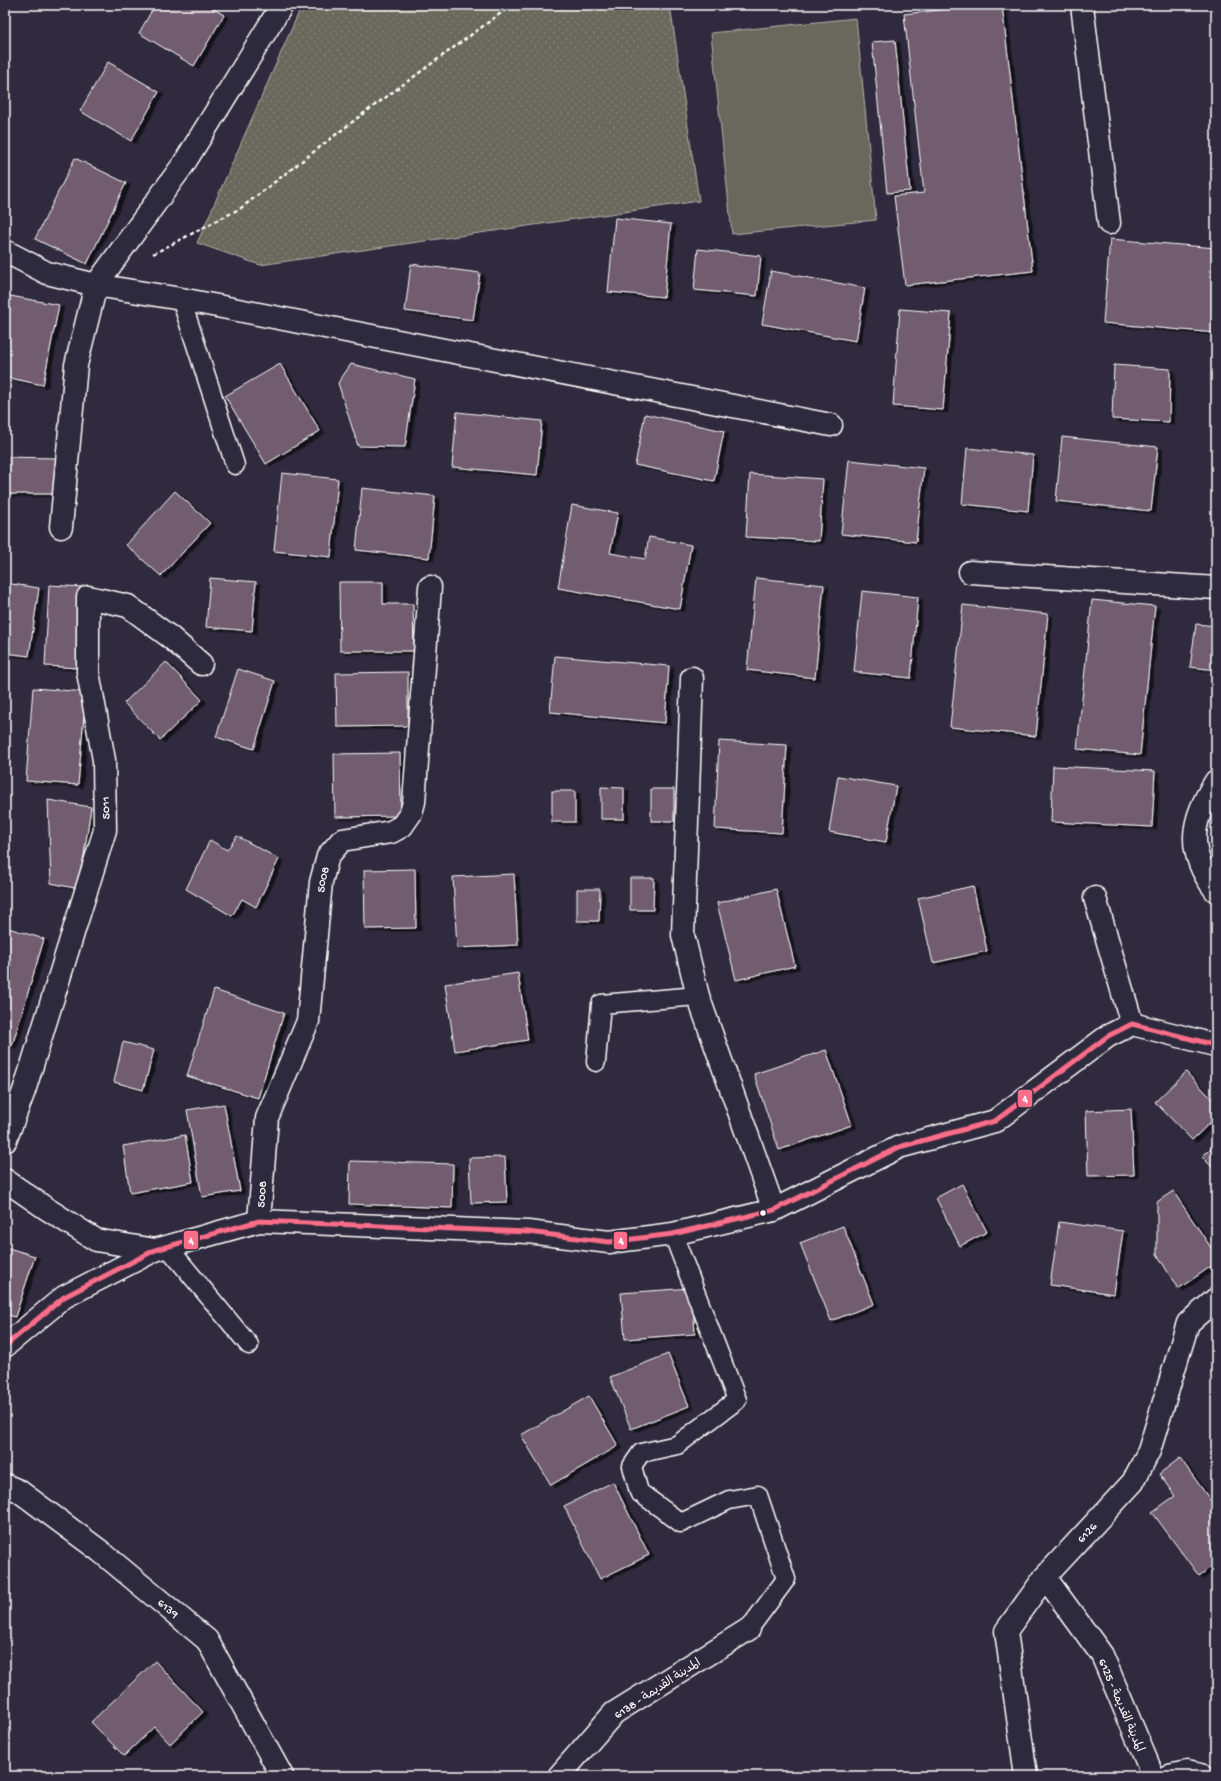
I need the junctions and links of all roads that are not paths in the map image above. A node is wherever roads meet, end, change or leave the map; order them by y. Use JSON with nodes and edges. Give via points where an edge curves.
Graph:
{"nodes":[{"id":1,"x":282,"y":5,"type":"edge"},
{"id":2,"x":1082,"y":5,"type":"edge"},
{"id":3,"x":1109,"y":223,"type":"dead end"},
{"id":4,"x":5,"y":251,"type":"edge"},
{"id":5,"x":96,"y":285,"type":"junction"},
{"id":6,"x":181,"y":299,"type":"junction"},
{"id":7,"x":831,"y":425,"type":"dead end"},
{"id":8,"x":235,"y":465,"type":"dead end"},
{"id":9,"x":61,"y":527,"type":"dead end"},
{"id":10,"x":970,"y":572,"type":"dead end"},
{"id":11,"x":430,"y":586,"type":"dead end"},
{"id":12,"x":1216,"y":588,"type":"edge"},
{"id":13,"x":201,"y":664,"type":"dead end"},
{"id":14,"x":692,"y":678,"type":"dead end"},
{"id":15,"x":1216,"y":781,"type":"edge"},
{"id":16,"x":1216,"y":892,"type":"edge"},
{"id":17,"x":1095,"y":898,"type":"dead end"},
{"id":18,"x":698,"y":996,"type":"junction"},
{"id":19,"x":1132,"y":1024,"type":"junction"},
{"id":20,"x":1216,"y":1045,"type":"edge"},
{"id":21,"x":596,"y":1062,"type":"dead end"},
{"id":22,"x":5,"y":1140,"type":"edge"},
{"id":23,"x":5,"y":1180,"type":"edge"},
{"id":24,"x":774,"y":1210,"type":"junction"},
{"id":25,"x":259,"y":1221,"type":"junction"},
{"id":26,"x":673,"y":1234,"type":"junction"},
{"id":27,"x":161,"y":1248,"type":"junction"},
{"id":28,"x":1216,"y":1299,"type":"edge"},
{"id":29,"x":248,"y":1345,"type":"dead end"},
{"id":30,"x":5,"y":1346,"type":"edge"},
{"id":31,"x":5,"y":1485,"type":"edge"},
{"id":32,"x":1045,"y":1577,"type":"junction"},
{"id":33,"x":748,"y":1629,"type":"joint"},
{"id":34,"x":282,"y":1776,"type":"edge"},
{"id":35,"x":559,"y":1776,"type":"edge"},
{"id":36,"x":1026,"y":1776,"type":"edge"},
{"id":37,"x":1153,"y":1776,"type":"edge"},
{"id":38,"x":1169,"y":1776,"type":"edge"},
{"id":39,"x":1204,"y":1776,"type":"edge"}],
"edges":[{"from":1,"to":5,"type":"street","via":[[183,165]]},
{"from":2,"to":3,"type":"street"},
{"from":4,"to":5,"type":"street","via":[[47,274]]},
{"from":5,"to":6,"type":"street"},
{"from":5,"to":9,"type":"street","via":[[76,365]]},
{"from":6,"to":7,"type":"street"},
{"from":6,"to":8,"type":"lane"},
{"from":10,"to":12,"type":"street"},
{"from":11,"to":25,"type":"street","name":"5008","via":[[411,814],[402,826],[391,832],[342,840],[328,856],[321,882],[308,1021],[267,1118]]},
{"from":13,"to":22,"type":"street","name":"5011","via":[[170,636],[128,606],[88,597],[88,672],[104,760],[105,830],[24,1091]]},
{"from":14,"to":18,"type":"street","via":[[683,935]]},
{"from":15,"to":16,"type":"street","via":[[1203,801],[1195,826],[1196,853],[1208,881]]},
{"from":17,"to":19,"type":"street"},
{"from":18,"to":21,"type":"lane","via":[[601,1004]]},
{"from":18,"to":24,"type":"street"},
{"from":19,"to":20,"type":"street"},
{"from":19,"to":24,"type":"street","via":[[1108,1036],[995,1121],[899,1147]]},
{"from":23,"to":27,"type":"street","via":[[96,1240]]},
{"from":24,"to":26,"type":"street"},
{"from":25,"to":26,"type":"street","via":[[528,1232],[610,1242]]},
{"from":25,"to":27,"type":"street"},
{"from":26,"to":33,"type":"lane","via":[[737,1400],[677,1445],[641,1453],[632,1466],[639,1492],[681,1523],[729,1500],[758,1495],[786,1579]]},
{"from":27,"to":29,"type":"lane"},
{"from":27,"to":30,"type":"street","via":[[64,1297]]},
{"from":28,"to":32,"type":"street","name":"6126","via":[[1188,1323],[1149,1451],[1132,1482]]},
{"from":31,"to":34,"type":"street","name":"6139","via":[[19,1491],[100,1551],[207,1640]]},
{"from":32,"to":36,"type":"street","name":"6126","via":[[1006,1631]]},
{"from":32,"to":37,"type":"street","name":"المدينة القديمة - 6125","via":[[1102,1655]]},
{"from":33,"to":35,"type":"street","name":"المدينة القديمة - 6138","via":[[614,1713]]},
{"from":38,"to":39,"type":"street","via":[[1187,1772]]}]}
